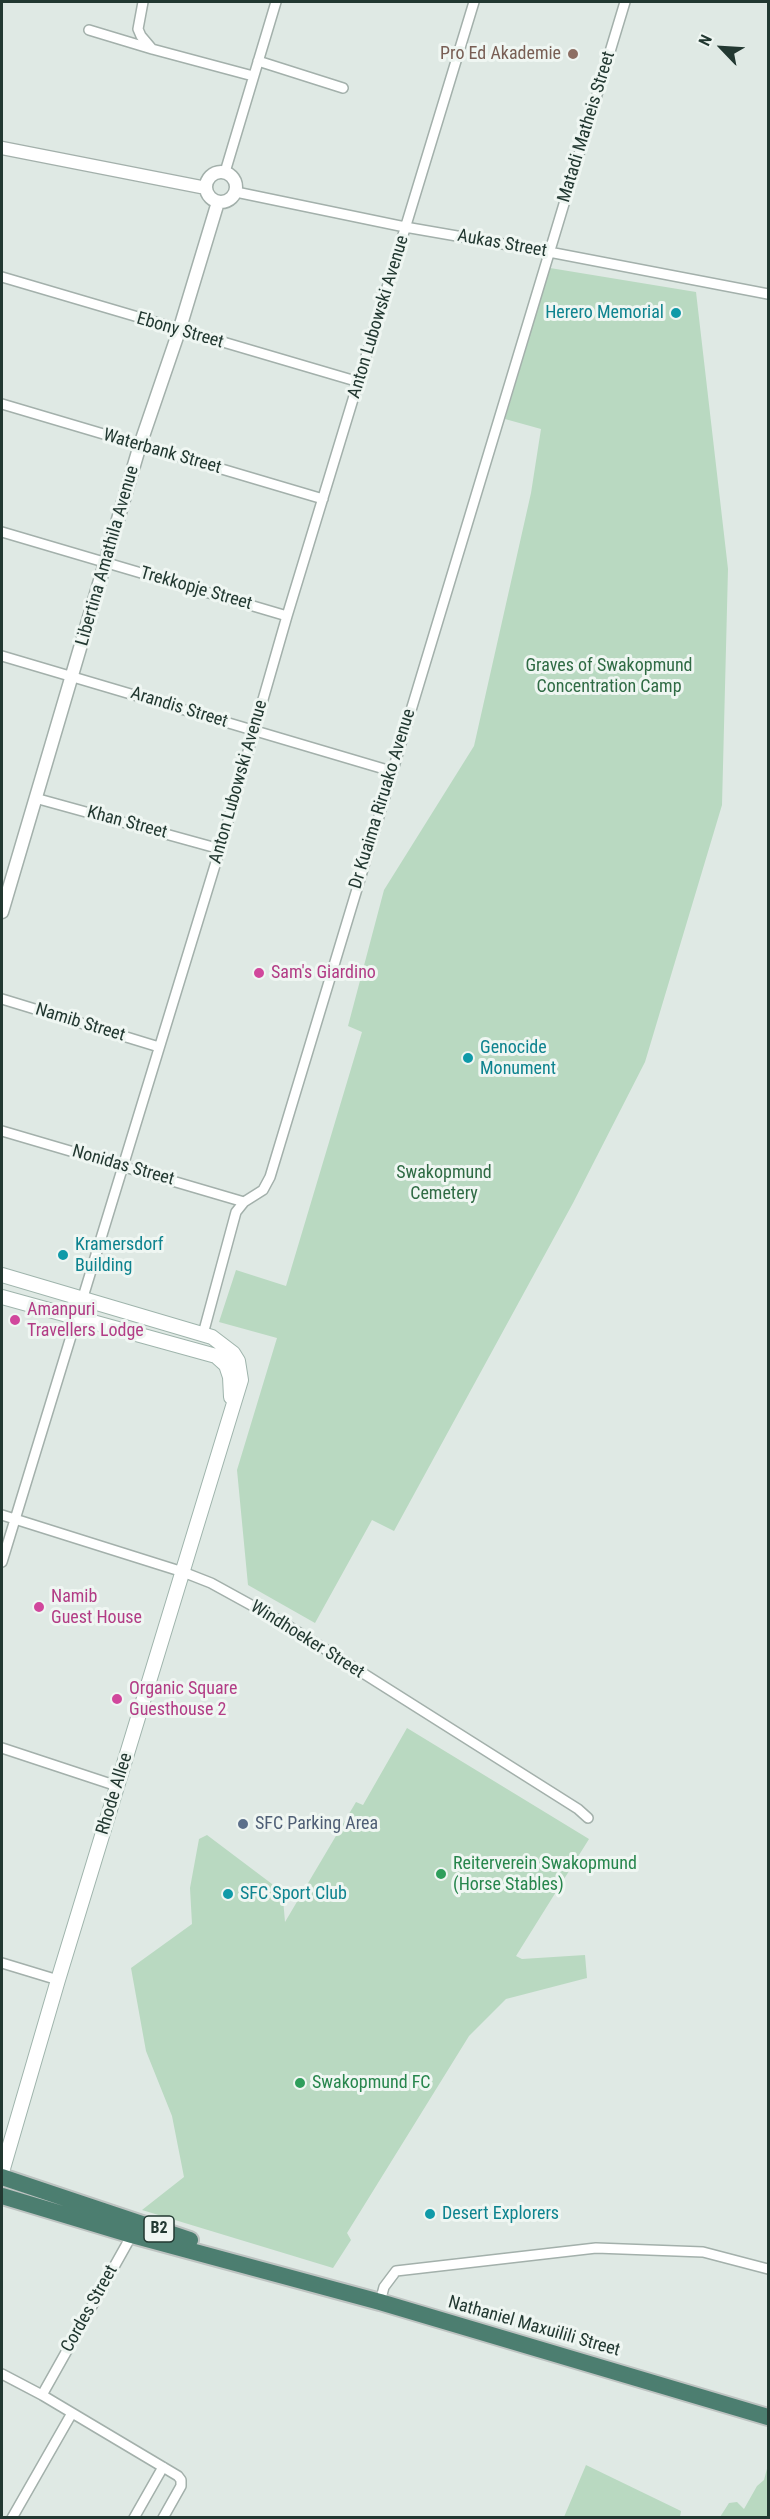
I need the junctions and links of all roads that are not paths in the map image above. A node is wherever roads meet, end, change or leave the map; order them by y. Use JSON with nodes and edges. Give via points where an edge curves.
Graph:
{"nodes":[{"id":1,"x":143,"y":2,"type":"edge"},
{"id":2,"x":276,"y":2,"type":"edge"},
{"id":3,"x":474,"y":2,"type":"edge"},
{"id":4,"x":625,"y":2,"type":"edge"},
{"id":5,"x":89,"y":30,"type":"dead end"},
{"id":6,"x":152,"y":49,"type":"junction"},
{"id":7,"x":258,"y":62,"type":"junction"},
{"id":8,"x":253,"y":76,"type":"junction"},
{"id":9,"x":343,"y":88,"type":"dead end"},
{"id":10,"x":2,"y":148,"type":"edge"},
{"id":11,"x":225,"y":172,"type":"junction"},
{"id":12,"x":206,"y":188,"type":"junction"},
{"id":13,"x":236,"y":192,"type":"junction"},
{"id":14,"x":218,"y":202,"type":"junction"},
{"id":15,"x":405,"y":227,"type":"junction"},
{"id":16,"x":549,"y":252,"type":"junction"},
{"id":17,"x":2,"y":278,"type":"edge"},
{"id":18,"x":768,"y":294,"type":"edge"},
{"id":19,"x":179,"y":331,"type":"junction"},
{"id":20,"x":359,"y":382,"type":"junction"},
{"id":21,"x":2,"y":404,"type":"edge"},
{"id":22,"x":140,"y":445,"type":"junction"},
{"id":23,"x":323,"y":499,"type":"junction"},
{"id":24,"x":2,"y":532,"type":"edge"},
{"id":25,"x":105,"y":563,"type":"junction"},
{"id":26,"x":287,"y":616,"type":"junction"},
{"id":27,"x":2,"y":656,"type":"edge"},
{"id":28,"x":73,"y":676,"type":"junction"},
{"id":29,"x":254,"y":730,"type":"junction"},
{"id":30,"x":391,"y":771,"type":"junction"},
{"id":31,"x":35,"y":798,"type":"junction"},
{"id":32,"x":219,"y":849,"type":"junction"},
{"id":33,"x":2,"y":912,"type":"edge"},
{"id":34,"x":2,"y":999,"type":"edge"},
{"id":35,"x":159,"y":1047,"type":"junction"},
{"id":36,"x":2,"y":1131,"type":"edge"},
{"id":37,"x":123,"y":1166,"type":"junction"},
{"id":38,"x":244,"y":1202,"type":"junction"},
{"id":39,"x":2,"y":1275,"type":"edge"},
{"id":40,"x":2,"y":1297,"type":"edge"},
{"id":41,"x":83,"y":1299,"type":"junction"},
{"id":42,"x":76,"y":1319,"type":"junction"},
{"id":43,"x":203,"y":1334,"type":"junction"},
{"id":44,"x":229,"y":1417,"type":"junction"},
{"id":45,"x":2,"y":1515,"type":"edge"},
{"id":46,"x":14,"y":1519,"type":"junction"},
{"id":47,"x":2,"y":1562,"type":"edge"},
{"id":48,"x":183,"y":1572,"type":"junction"},
{"id":49,"x":2,"y":1748,"type":"edge"},
{"id":50,"x":117,"y":1786,"type":"junction"},
{"id":51,"x":588,"y":1818,"type":"dead end"},
{"id":52,"x":2,"y":1963,"type":"edge"},
{"id":53,"x":57,"y":1980,"type":"junction"},
{"id":54,"x":2,"y":2172,"type":"edge"},
{"id":55,"x":2,"y":2177,"type":"edge"},
{"id":56,"x":2,"y":2196,"type":"edge"},
{"id":57,"x":135,"y":2228,"type":"junction"},
{"id":58,"x":768,"y":2269,"type":"edge"},
{"id":59,"x":380,"y":2301,"type":"junction"},
{"id":60,"x":2,"y":2374,"type":"edge"},
{"id":61,"x":42,"y":2395,"type":"junction"},
{"id":62,"x":72,"y":2413,"type":"junction"},
{"id":63,"x":768,"y":2417,"type":"edge"},
{"id":64,"x":163,"y":2467,"type":"junction"},
{"id":65,"x":12,"y":2517,"type":"edge"},
{"id":66,"x":134,"y":2517,"type":"edge"},
{"id":67,"x":163,"y":2517,"type":"edge"}],
"edges":[{"from":1,"to":6,"type":"street","via":[[138,29]]},
{"from":2,"to":7,"type":"street"},
{"from":3,"to":15,"type":"street","name":"Anton Lubowski Avenue"},
{"from":4,"to":16,"type":"street","name":"Matadi Matheis Street"},
{"from":5,"to":6,"type":"street"},
{"from":6,"to":8,"type":"street"},
{"from":7,"to":8,"type":"street"},
{"from":7,"to":9,"type":"street"},
{"from":8,"to":11,"type":"street"},
{"from":10,"to":12,"type":"street"},
{"from":11,"to":12,"type":"street","via":[[211,176]]},
{"from":11,"to":13,"type":"street","via":[[234,178]]},
{"from":12,"to":14,"type":"street","via":[[211,199]]},
{"from":13,"to":14,"type":"street","via":[[230,200]]},
{"from":13,"to":15,"type":"street","name":"Aukas Street"},
{"from":14,"to":19,"type":"street","name":"Libertina Amathila Avenue"},
{"from":15,"to":16,"type":"street","name":"Aukas Street"},
{"from":15,"to":20,"type":"street","name":"Anton Lubowski Avenue"},
{"from":16,"to":18,"type":"street","name":"Aukas Street"},
{"from":16,"to":30,"type":"street","name":"Dr Kuaima Riruako Avenue"},
{"from":17,"to":19,"type":"street","name":"Ebony Street"},
{"from":19,"to":20,"type":"street","name":"Ebony Street"},
{"from":19,"to":22,"type":"street","name":"Libertina Amathila Avenue"},
{"from":20,"to":23,"type":"street","name":"Anton Lubowski Avenue"},
{"from":21,"to":22,"type":"street","name":"Waterbank Street"},
{"from":22,"to":23,"type":"street","name":"Waterbank Street"},
{"from":22,"to":25,"type":"street","name":"Libertina Amathila Avenue"},
{"from":23,"to":26,"type":"street","name":"Anton Lubowski Avenue"},
{"from":24,"to":25,"type":"street","name":"Trekkopje Street"},
{"from":25,"to":26,"type":"street","name":"Trekkopje Street"},
{"from":25,"to":28,"type":"street","name":"Libertina Amathila Avenue"},
{"from":26,"to":29,"type":"street","name":"Anton Lubowski Avenue"},
{"from":27,"to":28,"type":"street","name":"Arandis Street"},
{"from":28,"to":29,"type":"street","name":"Arandis Street"},
{"from":28,"to":31,"type":"street","name":"Libertina Amathila Avenue"},
{"from":29,"to":30,"type":"street","name":"Arandis Street"},
{"from":29,"to":32,"type":"street","name":"Anton Lubowski Avenue"},
{"from":30,"to":38,"type":"street","name":"Dr Kuaima Riruako Avenue","via":[[270,1178],[263,1190]]},
{"from":31,"to":32,"type":"street","name":"Khan Street"},
{"from":31,"to":33,"type":"street","name":"Libertina Amathila Avenue"},
{"from":32,"to":35,"type":"street","name":"Anton Lubowski Avenue"},
{"from":34,"to":35,"type":"street","name":"Namib Street"},
{"from":35,"to":37,"type":"street","name":"Anton Lubowski Avenue"},
{"from":36,"to":37,"type":"street","name":"Nonidas Street"},
{"from":37,"to":38,"type":"street","name":"Nonidas Street"},
{"from":37,"to":41,"type":"street","name":"Anton Lubowski Avenue"},
{"from":38,"to":43,"type":"street","name":"Dr Kuaima Riruako Avenue","via":[[234,1219]]},
{"from":39,"to":41,"type":"main road"},
{"from":40,"to":42,"type":"main road"},
{"from":41,"to":42,"type":"street","name":"Anton Lubowski Avenue"},
{"from":41,"to":43,"type":"main road"},
{"from":42,"to":44,"type":"main road","via":[[216,1356],[226,1365],[230,1377]]},
{"from":42,"to":46,"type":"street","name":"Anton Lubowski Avenue"},
{"from":43,"to":44,"type":"main road","via":[[229,1348],[238,1361],[241,1380]]},
{"from":44,"to":48,"type":"main road","name":"Rhode Allee"},
{"from":45,"to":46,"type":"street","name":"Windhoeker Street"},
{"from":46,"to":47,"type":"street","name":"Anton Lubowski Avenue"},
{"from":46,"to":48,"type":"street","name":"Windhoeker Street"},
{"from":48,"to":50,"type":"main road","name":"Rhode Allee"},
{"from":48,"to":51,"type":"street","name":"Windhoeker Street","via":[[211,1583],[282,1623]]},
{"from":49,"to":50,"type":"street"},
{"from":50,"to":53,"type":"main road","name":"Rhode Allee"},
{"from":52,"to":53,"type":"street"},
{"from":53,"to":54,"type":"main road","name":"Rhode Allee"},
{"from":55,"to":57,"type":"highway","name":"Nathaniel Maxuilili Street","number":"B2"},
{"from":56,"to":57,"type":"highway","name":"Nathaniel Maxuilili Street","number":"B2"},
{"from":57,"to":59,"type":"highway","name":"Nathaniel Maxuilili Street","number":"B2"},
{"from":57,"to":61,"type":"street","name":"Cordes Street"},
{"from":58,"to":59,"type":"street","via":[[703,2252],[596,2248],[396,2271],[384,2287]]},
{"from":59,"to":63,"type":"highway","name":"Nathaniel Maxuilili Street","number":"B2"},
{"from":60,"to":61,"type":"street"},
{"from":61,"to":62,"type":"street"},
{"from":62,"to":64,"type":"street"},
{"from":62,"to":65,"type":"street"},
{"from":64,"to":66,"type":"street"},
{"from":64,"to":67,"type":"street","via":[[181,2480]]}]}
